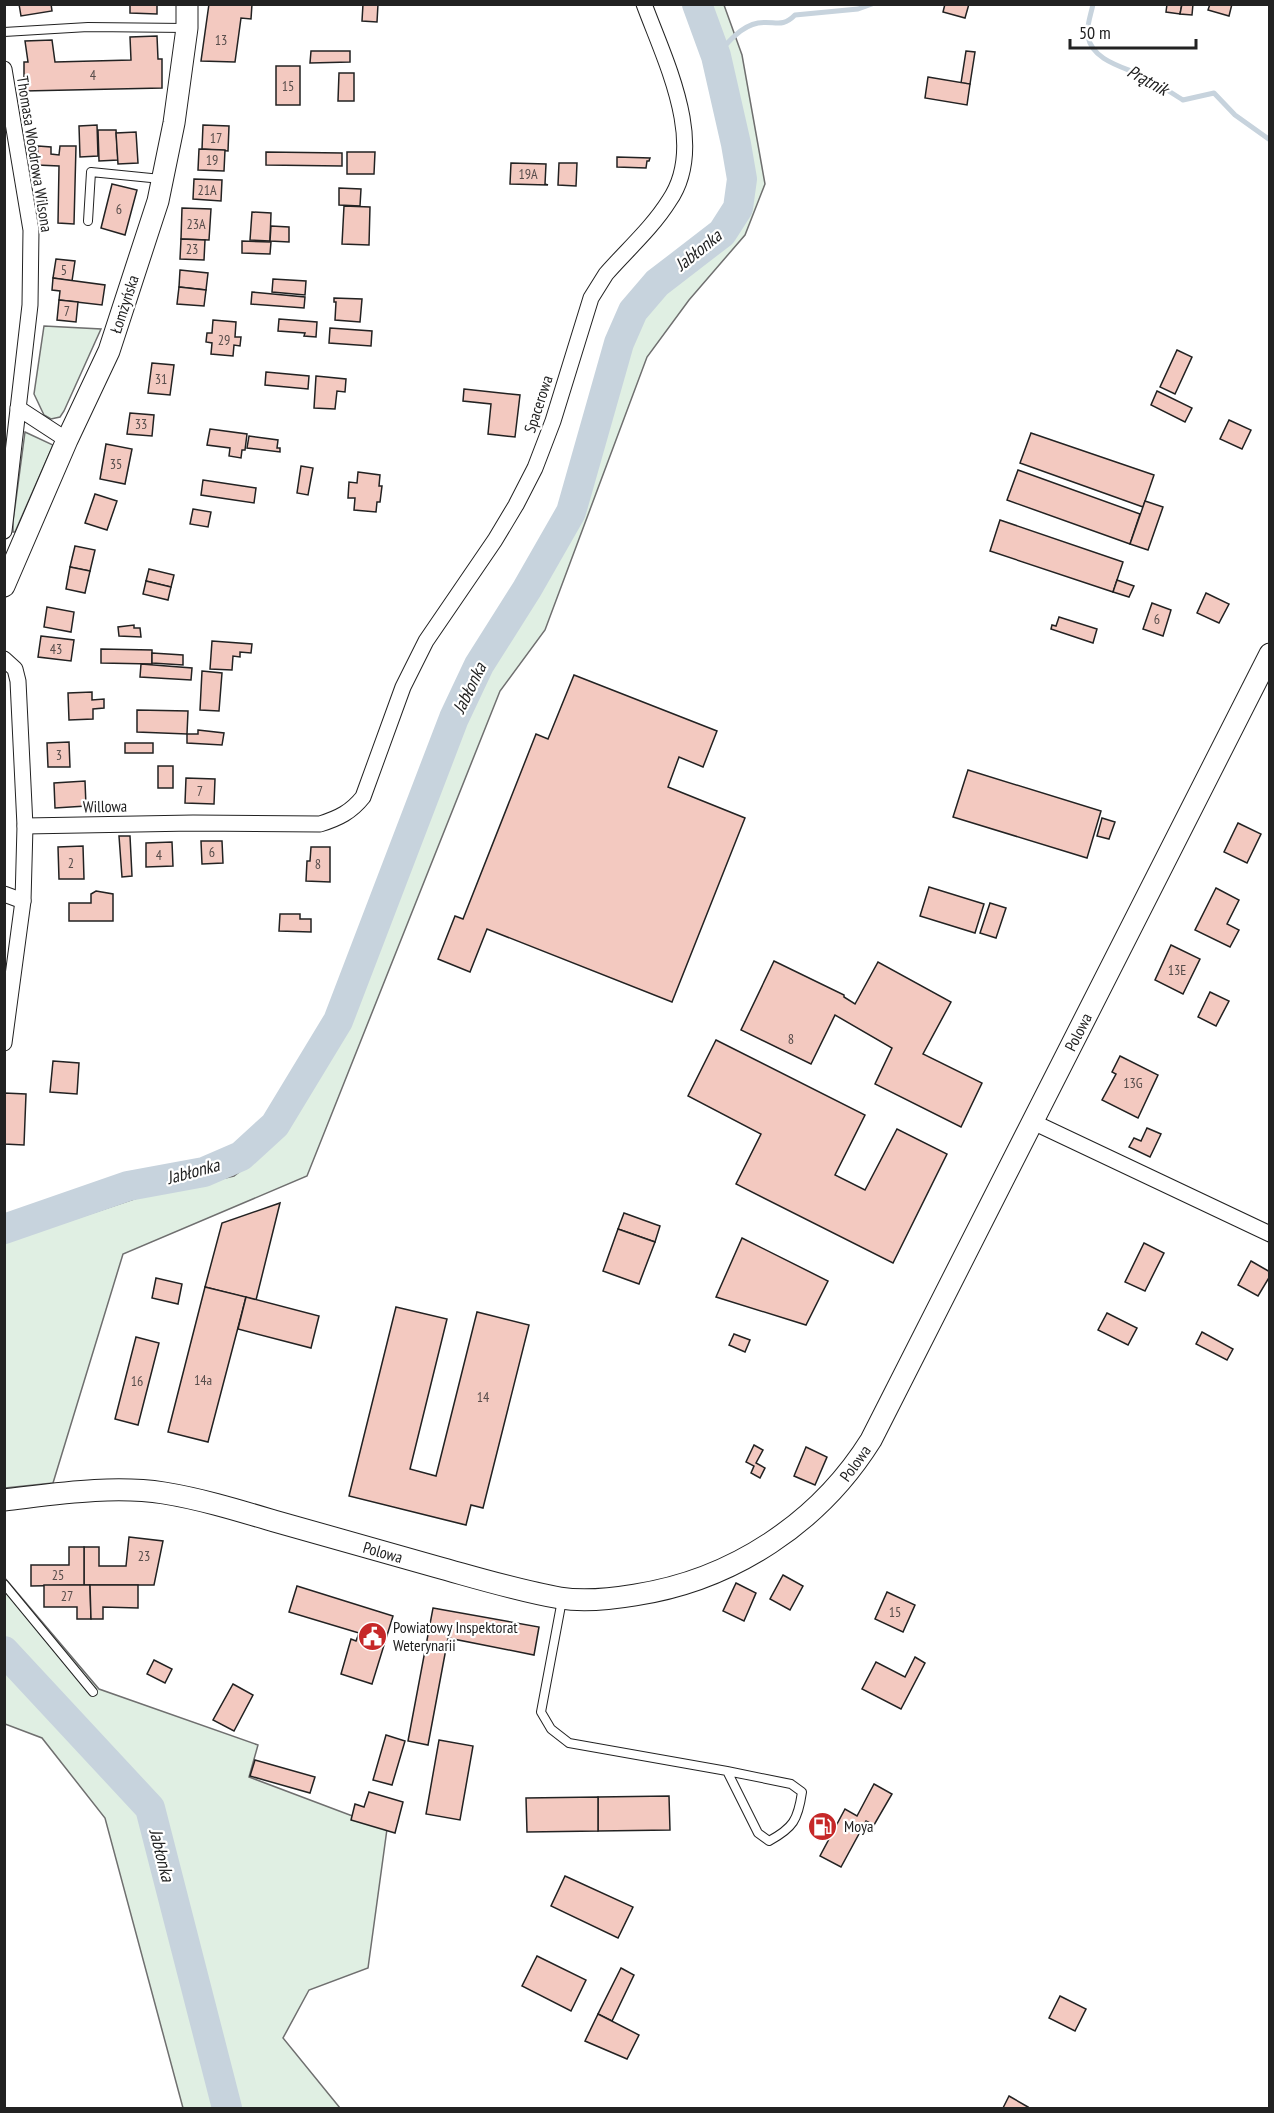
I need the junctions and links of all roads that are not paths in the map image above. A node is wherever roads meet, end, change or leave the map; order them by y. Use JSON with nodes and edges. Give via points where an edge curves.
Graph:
{"nodes":[{"id":1,"x":187,"y":4,"type":"edge"},
{"id":2,"x":644,"y":4,"type":"edge"},
{"id":3,"x":186,"y":28,"type":"junction"},
{"id":4,"x":4,"y":32,"type":"edge"},
{"id":5,"x":4,"y":69,"type":"edge"},
{"id":6,"x":162,"y":180,"type":"junction"},
{"id":7,"x":88,"y":221,"type":"dead end"},
{"id":8,"x":18,"y":408,"type":"junction"},
{"id":9,"x":67,"y":440,"type":"junction"},
{"id":10,"x":4,"y":531,"type":"edge"},
{"id":11,"x":4,"y":586,"type":"edge"},
{"id":12,"x":1269,"y":654,"type":"edge"},
{"id":13,"x":4,"y":659,"type":"edge"},
{"id":14,"x":354,"y":808,"type":"joint"},
{"id":15,"x":26,"y":826,"type":"junction"},
{"id":16,"x":4,"y":894,"type":"edge"},
{"id":17,"x":23,"y":901,"type":"junction"},
{"id":18,"x":4,"y":1043,"type":"edge"},
{"id":19,"x":1033,"y":1122,"type":"junction"},
{"id":20,"x":1269,"y":1234,"type":"edge"},
{"id":21,"x":4,"y":1500,"type":"edge"},
{"id":22,"x":4,"y":1584,"type":"edge"},
{"id":23,"x":562,"y":1598,"type":"junction"},
{"id":24,"x":93,"y":1692,"type":"dead end"},
{"id":25,"x":727,"y":1771,"type":"junction"}],
"edges":[{"from":1,"to":3,"type":"street","name":"Łomżyńska"},
{"from":2,"to":14,"type":"street","name":"Spacerowa","via":[[683,118],[684,161],[678,180],[671,199],[598,286],[535,468],[495,540],[426,641],[404,687],[363,797]]},
{"from":3,"to":4,"type":"lane","via":[[88,27]]},
{"from":3,"to":6,"type":"street","name":"Łomżyńska"},
{"from":5,"to":8,"type":"street","name":"Thomasa Woodrowa Wilsona","via":[[30,230],[30,306]]},
{"from":6,"to":7,"type":"lane","via":[[91,172]]},
{"from":6,"to":9,"type":"street","name":"Łomżyńska","via":[[109,351]]},
{"from":8,"to":9,"type":"street"},
{"from":8,"to":10,"type":"street","name":"Thomasa Woodrowa Wilsona"},
{"from":9,"to":11,"type":"street","name":"Łomżyńska"},
{"from":12,"to":19,"type":"street","name":"Polowa"},
{"from":13,"to":15,"type":"street","via":[[15,669],[18,681]]},
{"from":14,"to":15,"type":"street","name":"Willowa","via":[[320,824]]},
{"from":15,"to":17,"type":"street"},
{"from":16,"to":17,"type":"street"},
{"from":17,"to":18,"type":"street"},
{"from":19,"to":20,"type":"street"},
{"from":19,"to":23,"type":"street","name":"Polowa","via":[[871,1440],[834,1490],[797,1525],[755,1554],[719,1572],[652,1593]]},
{"from":21,"to":23,"type":"street","name":"Polowa","via":[[105,1491],[162,1493]]},
{"from":22,"to":24,"type":"lane"},
{"from":23,"to":25,"type":"lane","via":[[541,1712],[551,1730],[569,1743]]},
{"from":25,"to":25,"type":"lane","via":[[758,1833],[769,1841],[788,1830],[799,1809],[802,1792],[790,1784]]}]}
